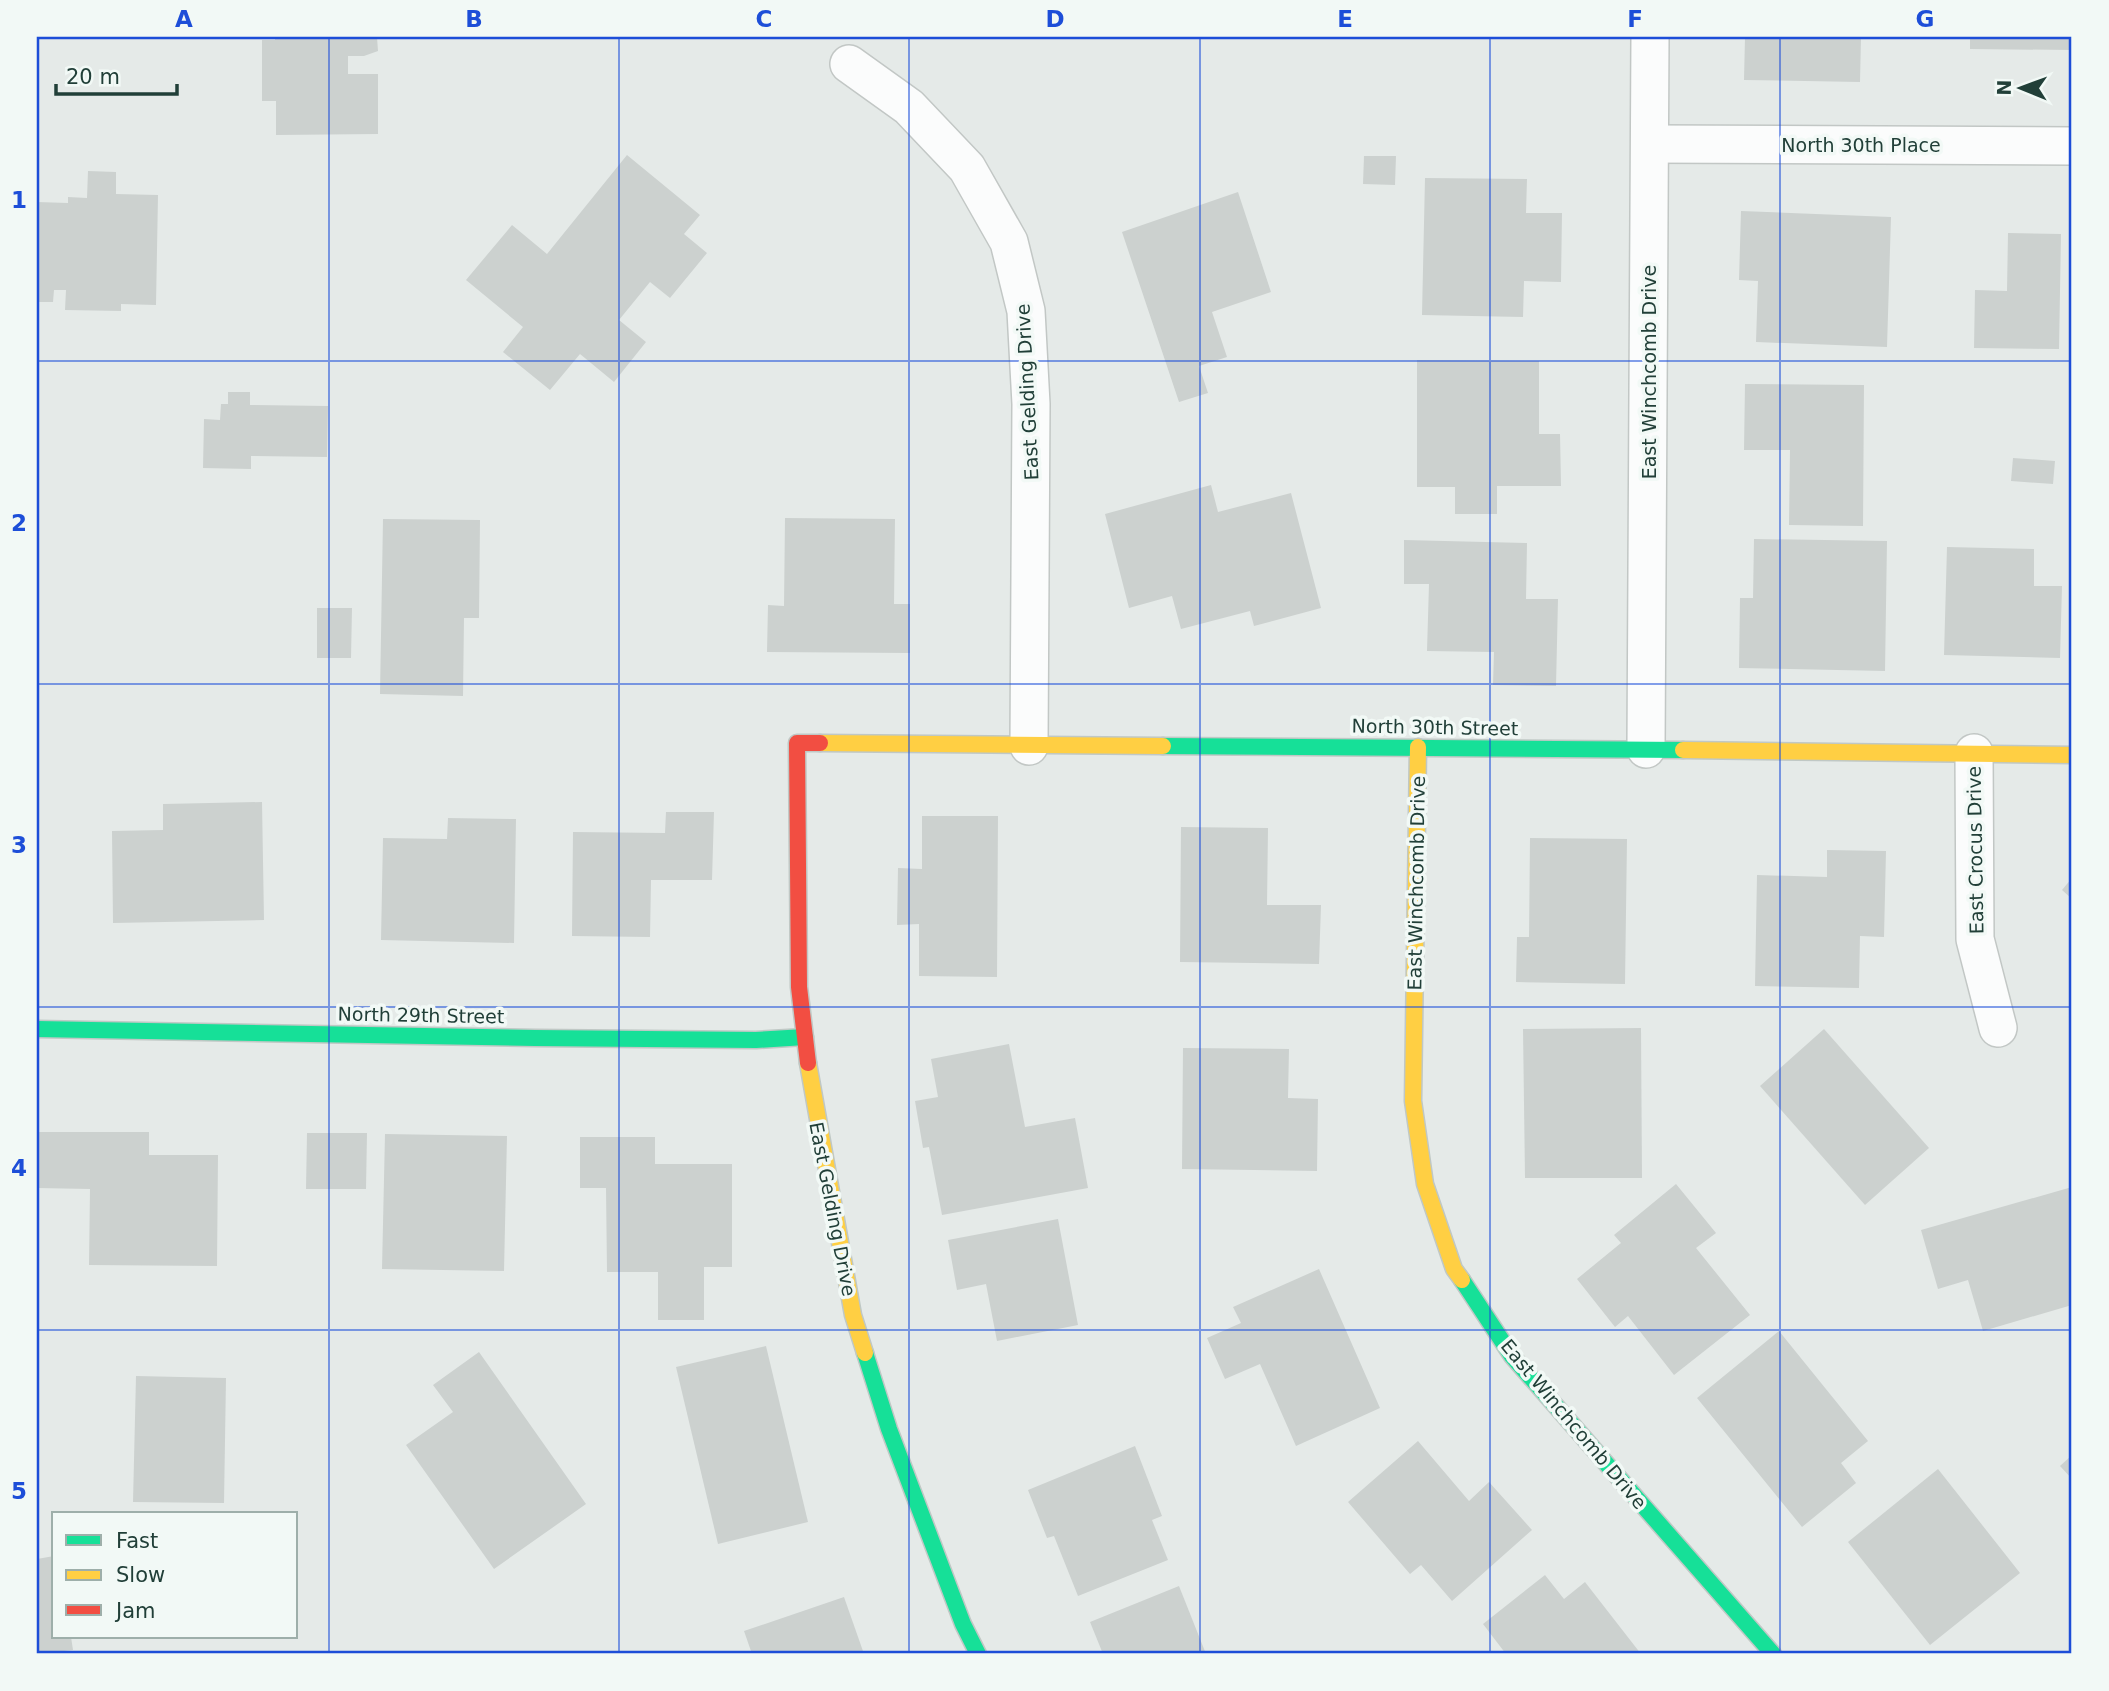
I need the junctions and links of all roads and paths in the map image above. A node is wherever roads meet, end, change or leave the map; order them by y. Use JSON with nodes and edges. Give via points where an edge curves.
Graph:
{"nodes":[{"id":1,"x":1650,"y":37,"type":"edge"},
{"id":2,"x":849,"y":64,"type":"dead end"},
{"id":3,"x":1650,"y":144,"type":"junction"},
{"id":4,"x":2072,"y":146,"type":"edge"},
{"id":5,"x":797,"y":743,"type":"joint"},
{"id":6,"x":1029,"y":746,"type":"junction"},
{"id":7,"x":1418,"y":747,"type":"junction"},
{"id":8,"x":1646,"y":749,"type":"junction"},
{"id":9,"x":1974,"y":753,"type":"junction"},
{"id":10,"x":2072,"y":755,"type":"edge"},
{"id":11,"x":1998,"y":1028,"type":"dead end"},
{"id":12,"x":37,"y":1029,"type":"edge"},
{"id":13,"x":805,"y":1037,"type":"junction"},
{"id":14,"x":978,"y":1654,"type":"edge"},
{"id":15,"x":1773,"y":1654,"type":"edge"}],
"edges":[{"from":1,"to":3,"type":"street","name":"East Winchcomb Drive"},
{"from":2,"to":6,"type":"street","name":"East Gelding Drive","via":[[909,107],[967,168],[1009,242],[1026,311],[1031,404]]},
{"from":3,"to":4,"type":"street","name":"North 30th Place"},
{"from":3,"to":8,"type":"street","name":"East Winchcomb Drive"},
{"from":5,"to":6,"type":"street","name":"North 30th Street"},
{"from":5,"to":13,"type":"street","name":"East Gelding Drive","via":[[799,987]]},
{"from":6,"to":7,"type":"street","name":"North 30th Street"},
{"from":7,"to":8,"type":"street","name":"North 30th Street"},
{"from":7,"to":15,"type":"street","name":"East Winchcomb Drive","via":[[1413,1101],[1425,1184],[1454,1269],[1512,1356]]},
{"from":8,"to":9,"type":"street","name":"North 30th Street"},
{"from":9,"to":10,"type":"street","name":"North 30th Street"},
{"from":9,"to":11,"type":"street","name":"East Crocus Drive","via":[[1975,939]]},
{"from":12,"to":13,"type":"street","name":"North 29th Street","via":[[562,1038]]},
{"from":13,"to":14,"type":"street","name":"East Gelding Drive","via":[[853,1315],[889,1429]]}]}
